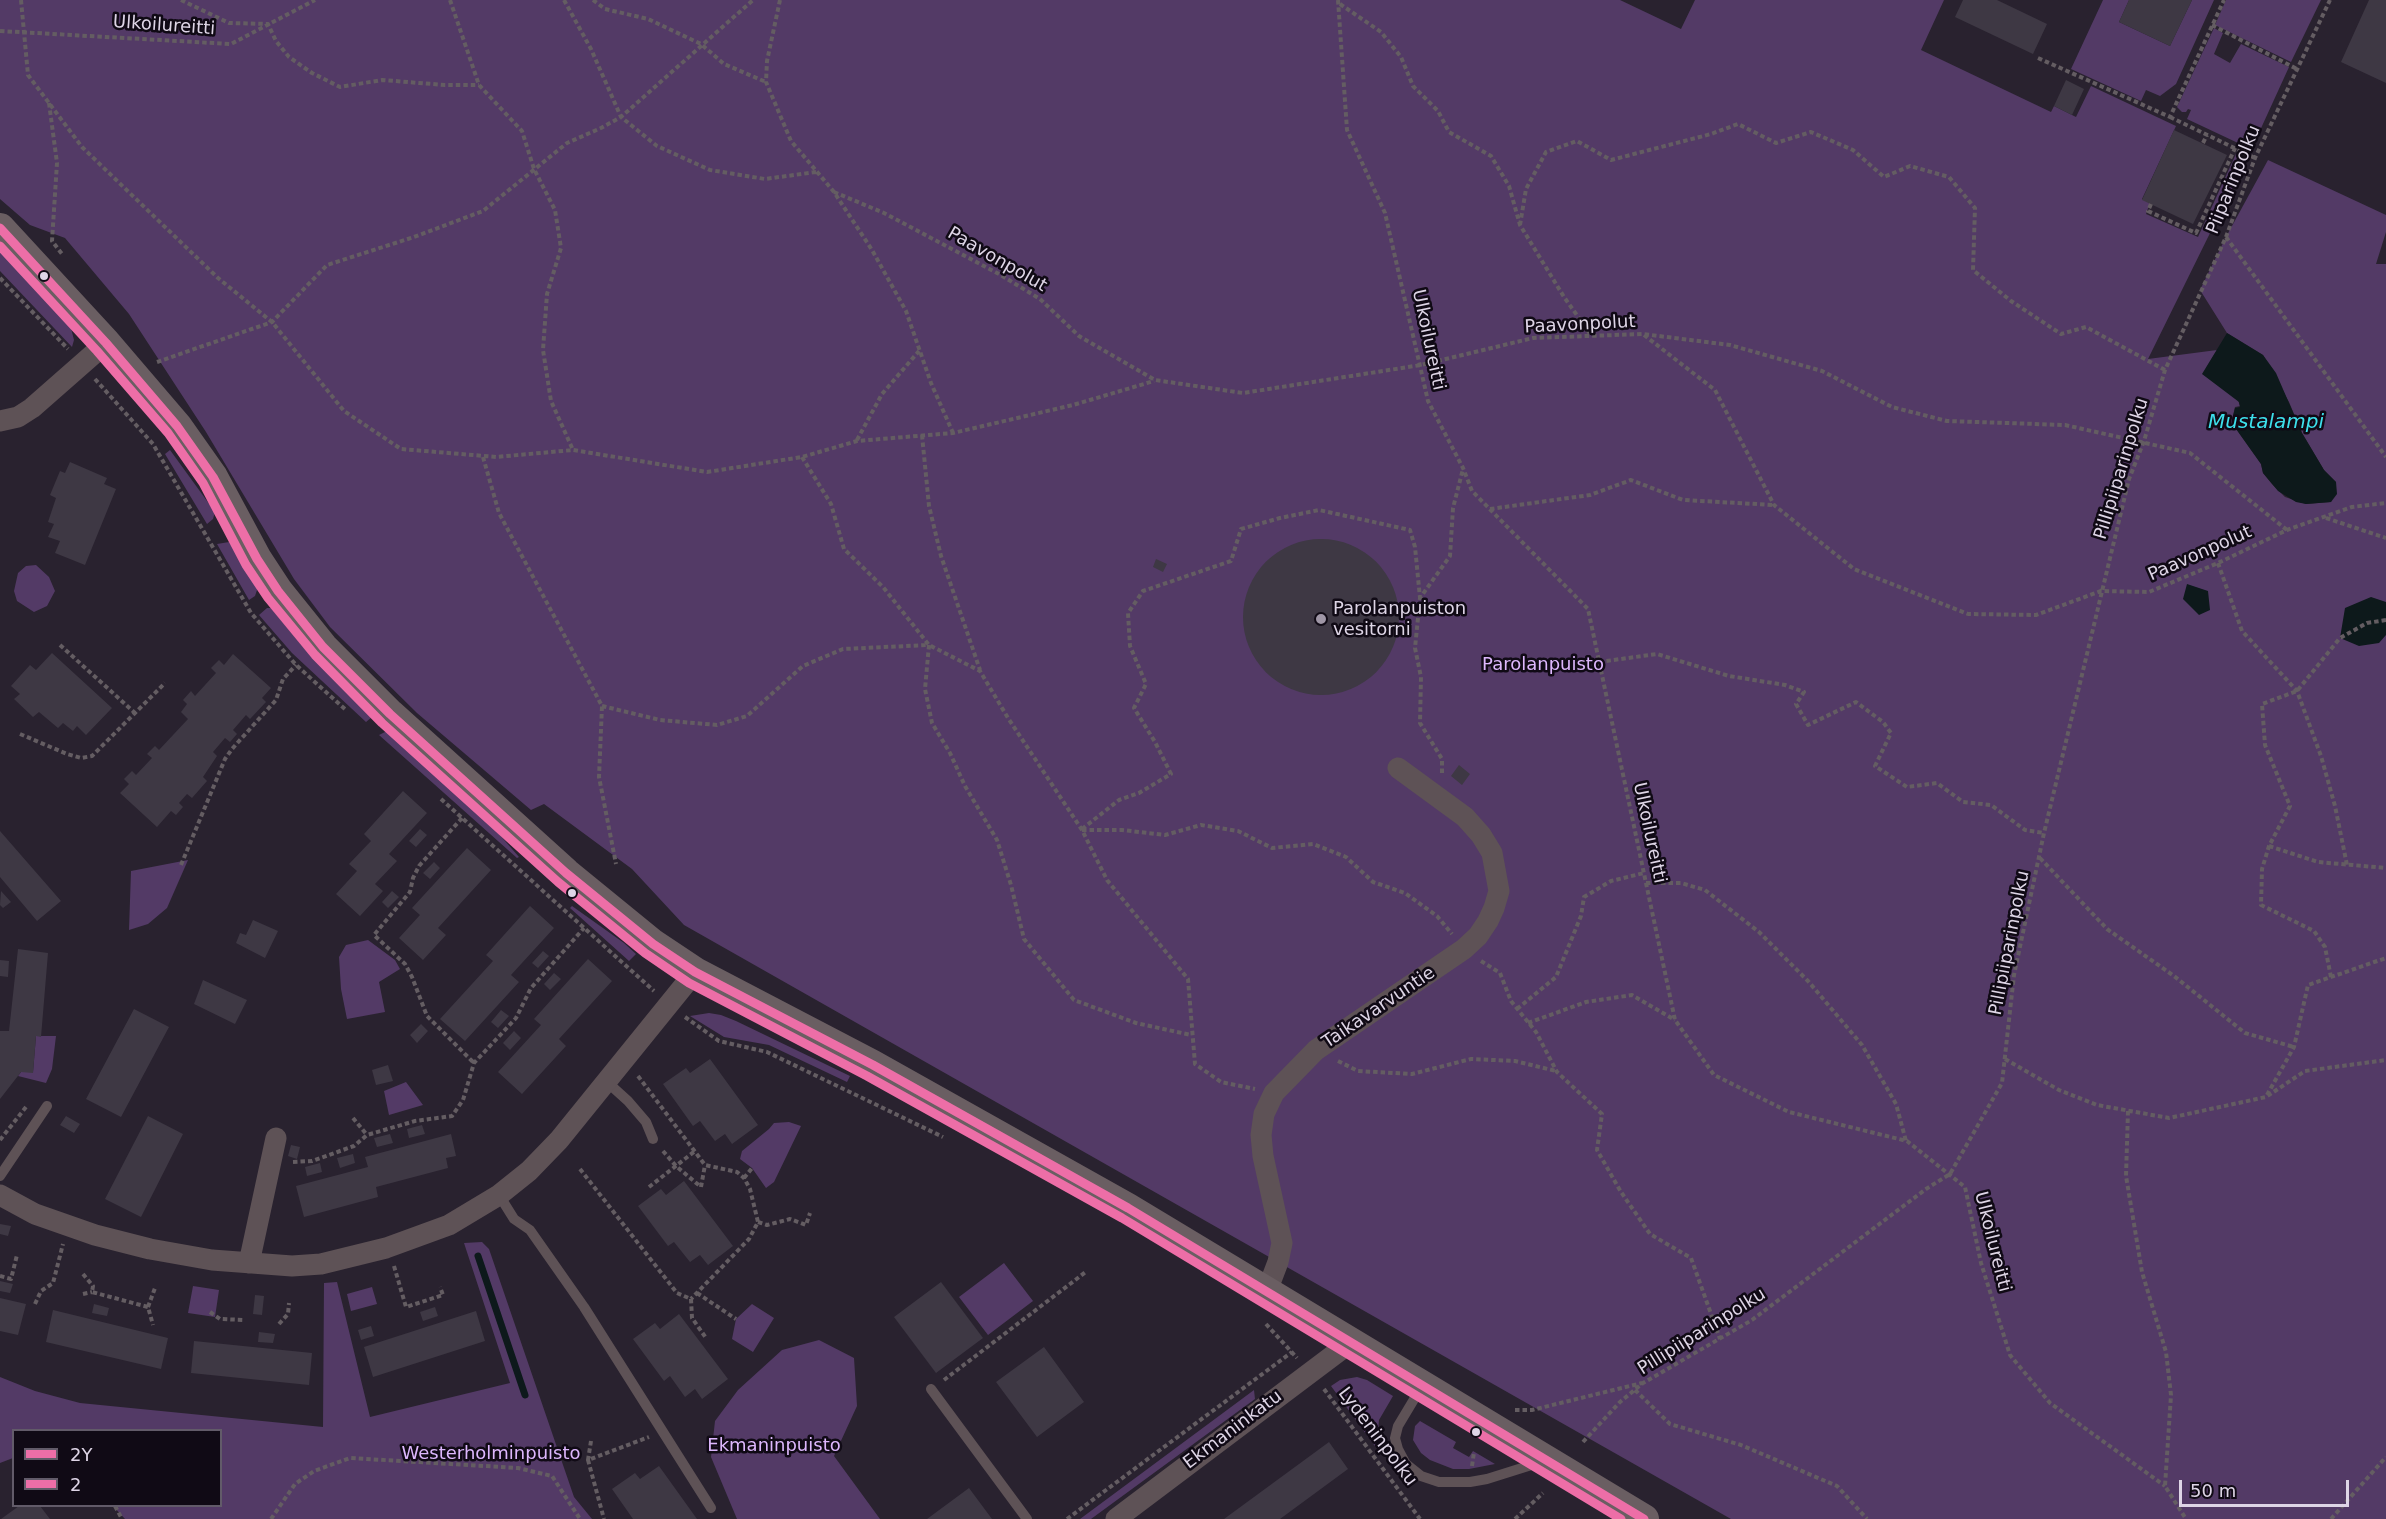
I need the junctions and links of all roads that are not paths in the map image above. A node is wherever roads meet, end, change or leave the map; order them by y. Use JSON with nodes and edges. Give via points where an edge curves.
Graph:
{"nodes":[{"id":1,"x":0,"y":228,"type":"edge"},
{"id":2,"x":106,"y":344,"type":"junction"},
{"id":3,"x":0,"y":421,"type":"edge"},
{"id":4,"x":1398,"y":768,"type":"dead end"},
{"id":5,"x":695,"y":972,"type":"junction"},
{"id":6,"x":607,"y":1082,"type":"junction"},
{"id":7,"x":47,"y":1106,"type":"dead end"},
{"id":8,"x":276,"y":1138,"type":"dead end"},
{"id":9,"x":653,"y":1139,"type":"road end"},
{"id":10,"x":0,"y":1176,"type":"edge"},
{"id":11,"x":0,"y":1195,"type":"edge"},
{"id":12,"x":499,"y":1195,"type":"junction"},
{"id":13,"x":249,"y":1263,"type":"junction"},
{"id":14,"x":1267,"y":1291,"type":"junction"},
{"id":15,"x":1351,"y":1342,"type":"junction"},
{"id":16,"x":1422,"y":1386,"type":"junction"},
{"id":17,"x":931,"y":1389,"type":"road end"},
{"id":18,"x":1545,"y":1461,"type":"junction"},
{"id":19,"x":711,"y":1508,"type":"dead end"},
{"id":20,"x":1027,"y":1519,"type":"edge"},
{"id":21,"x":1116,"y":1519,"type":"edge"},
{"id":22,"x":1644,"y":1519,"type":"edge"}],
"edges":[{"from":1,"to":2,"type":"street"},
{"from":2,"to":3,"type":"street","via":[[32,408],[18,417]]},
{"from":2,"to":5,"type":"street","via":[[193,447],[257,559],[323,647],[390,714],[566,873],[653,944]]},
{"from":4,"to":14,"type":"street","name":"Taikavarvuntie","via":[[1465,817],[1481,835],[1492,853],[1499,891],[1478,936],[1464,949],[1316,1050],[1274,1093],[1264,1114],[1261,1135],[1282,1243]]},
{"from":5,"to":6,"type":"street"},
{"from":5,"to":14,"type":"street","via":[[960,1114]]},
{"from":6,"to":9,"type":"lane","via":[[646,1122]]},
{"from":6,"to":12,"type":"street","via":[[530,1171]]},
{"from":7,"to":10,"type":"lane"},
{"from":8,"to":13,"type":"street"},
{"from":11,"to":13,"type":"street","via":[[35,1214],[95,1235],[202,1259]]},
{"from":12,"to":13,"type":"street","via":[[449,1225],[351,1258],[292,1266]]},
{"from":12,"to":19,"type":"lane","via":[[514,1219],[530,1230],[584,1307]]},
{"from":14,"to":15,"type":"street"},
{"from":15,"to":16,"type":"street"},
{"from":15,"to":21,"type":"street","name":"Ekmaninkatu"},
{"from":16,"to":18,"type":"street"},
{"from":16,"to":18,"type":"lane","via":[[1395,1438],[1406,1464],[1421,1476],[1439,1482],[1478,1480]]},
{"from":17,"to":20,"type":"lane"},
{"from":18,"to":22,"type":"street"}]}
